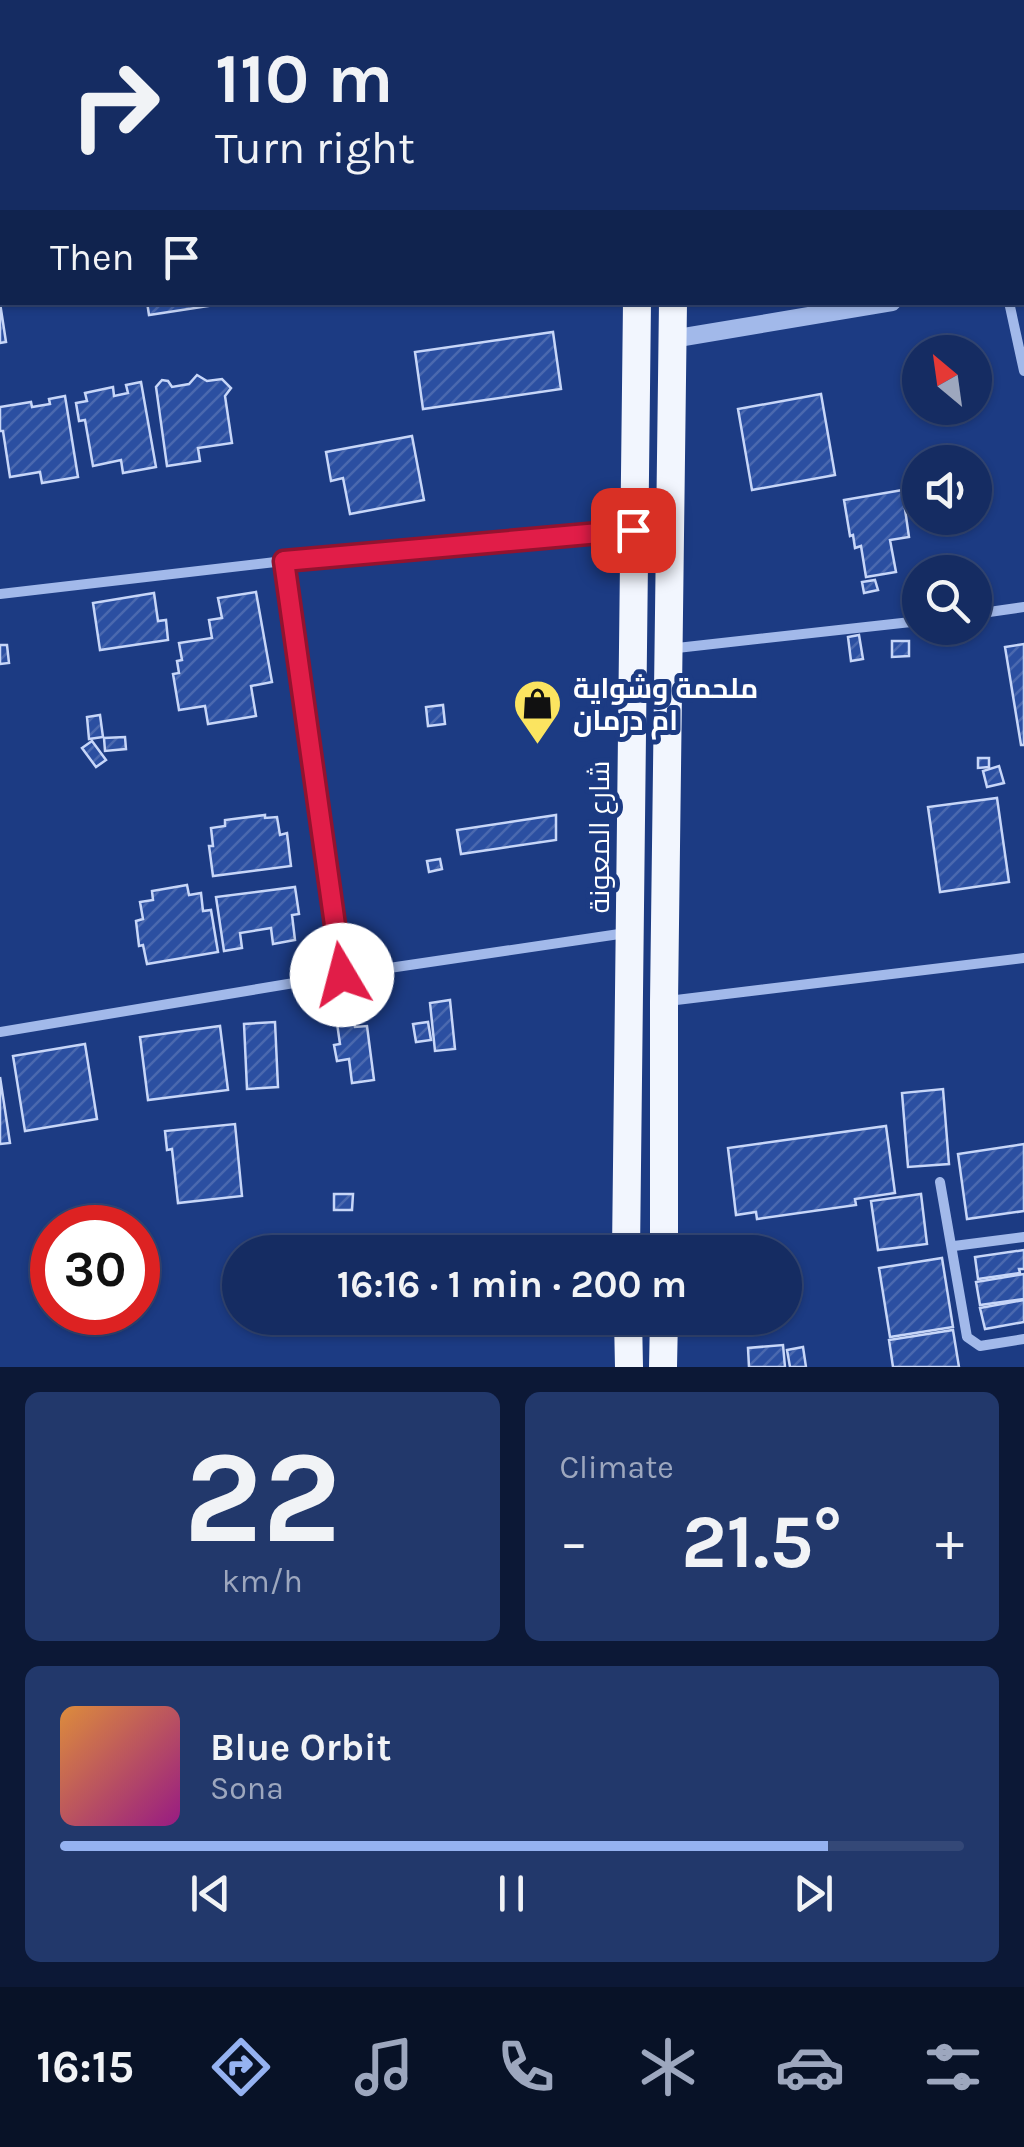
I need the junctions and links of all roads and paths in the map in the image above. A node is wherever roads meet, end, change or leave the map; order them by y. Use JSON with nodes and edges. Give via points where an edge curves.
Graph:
{"nodes":[{"id":1,"x":637,"y":305,"type":"edge"},
{"id":2,"x":673,"y":305,"type":"edge"},
{"id":3,"x":874,"y":305,"type":"edge"},
{"id":4,"x":1010,"y":305,"type":"edge"},
{"id":5,"x":672,"y":339,"type":"junction"},
{"id":6,"x":1024,"y":372,"type":"edge"},
{"id":7,"x":633,"y":530,"type":"junction"},
{"id":8,"x":284,"y":561,"type":"junction"},
{"id":9,"x":0,"y":594,"type":"edge"},
{"id":10,"x":1024,"y":607,"type":"edge"},
{"id":11,"x":992,"y":612,"type":"edge"},
{"id":12,"x":902,"y":623,"type":"edge"},
{"id":13,"x":668,"y":650,"type":"junction"},
{"id":14,"x":632,"y":932,"type":"junction"},
{"id":15,"x":1024,"y":958,"type":"edge"},
{"id":16,"x":342,"y":975,"type":"junction"},
{"id":17,"x":664,"y":1002,"type":"junction"},
{"id":18,"x":0,"y":1032,"type":"edge"},
{"id":19,"x":940,"y":1182,"type":"dead end"},
{"id":20,"x":626,"y":1235,"type":"edge"},
{"id":21,"x":664,"y":1235,"type":"edge"},
{"id":22,"x":1024,"y":1238,"type":"edge"},
{"id":23,"x":954,"y":1246,"type":"junction"},
{"id":24,"x":628,"y":1335,"type":"edge"},
{"id":25,"x":664,"y":1335,"type":"edge"},
{"id":26,"x":1024,"y":1339,"type":"edge"},
{"id":27,"x":629,"y":1367,"type":"edge"},
{"id":28,"x":663,"y":1367,"type":"edge"}],
"edges":[{"from":1,"to":7,"type":"highway","name":"شارع المعونة"},
{"from":2,"to":5,"type":"highway"},
{"from":3,"to":5,"type":"street"},
{"from":4,"to":6,"type":"street"},
{"from":5,"to":13,"type":"highway"},
{"from":7,"to":8,"type":"street"},
{"from":7,"to":14,"type":"highway","name":"شارع المعونة"},
{"from":8,"to":9,"type":"street"},
{"from":8,"to":16,"type":"street"},
{"from":10,"to":11,"type":"street"},
{"from":12,"to":13,"type":"street"},
{"from":13,"to":17,"type":"highway"},
{"from":14,"to":16,"type":"street"},
{"from":14,"to":20,"type":"highway","name":"شارع المعونة"},
{"from":15,"to":17,"type":"street"},
{"from":16,"to":18,"type":"street"},
{"from":17,"to":21,"type":"highway"},
{"from":19,"to":23,"type":"street"},
{"from":22,"to":23,"type":"street"},
{"from":23,"to":26,"type":"street","via":[[968,1337],[980,1346]]},
{"from":24,"to":27,"type":"highway"},
{"from":25,"to":28,"type":"highway"}]}
